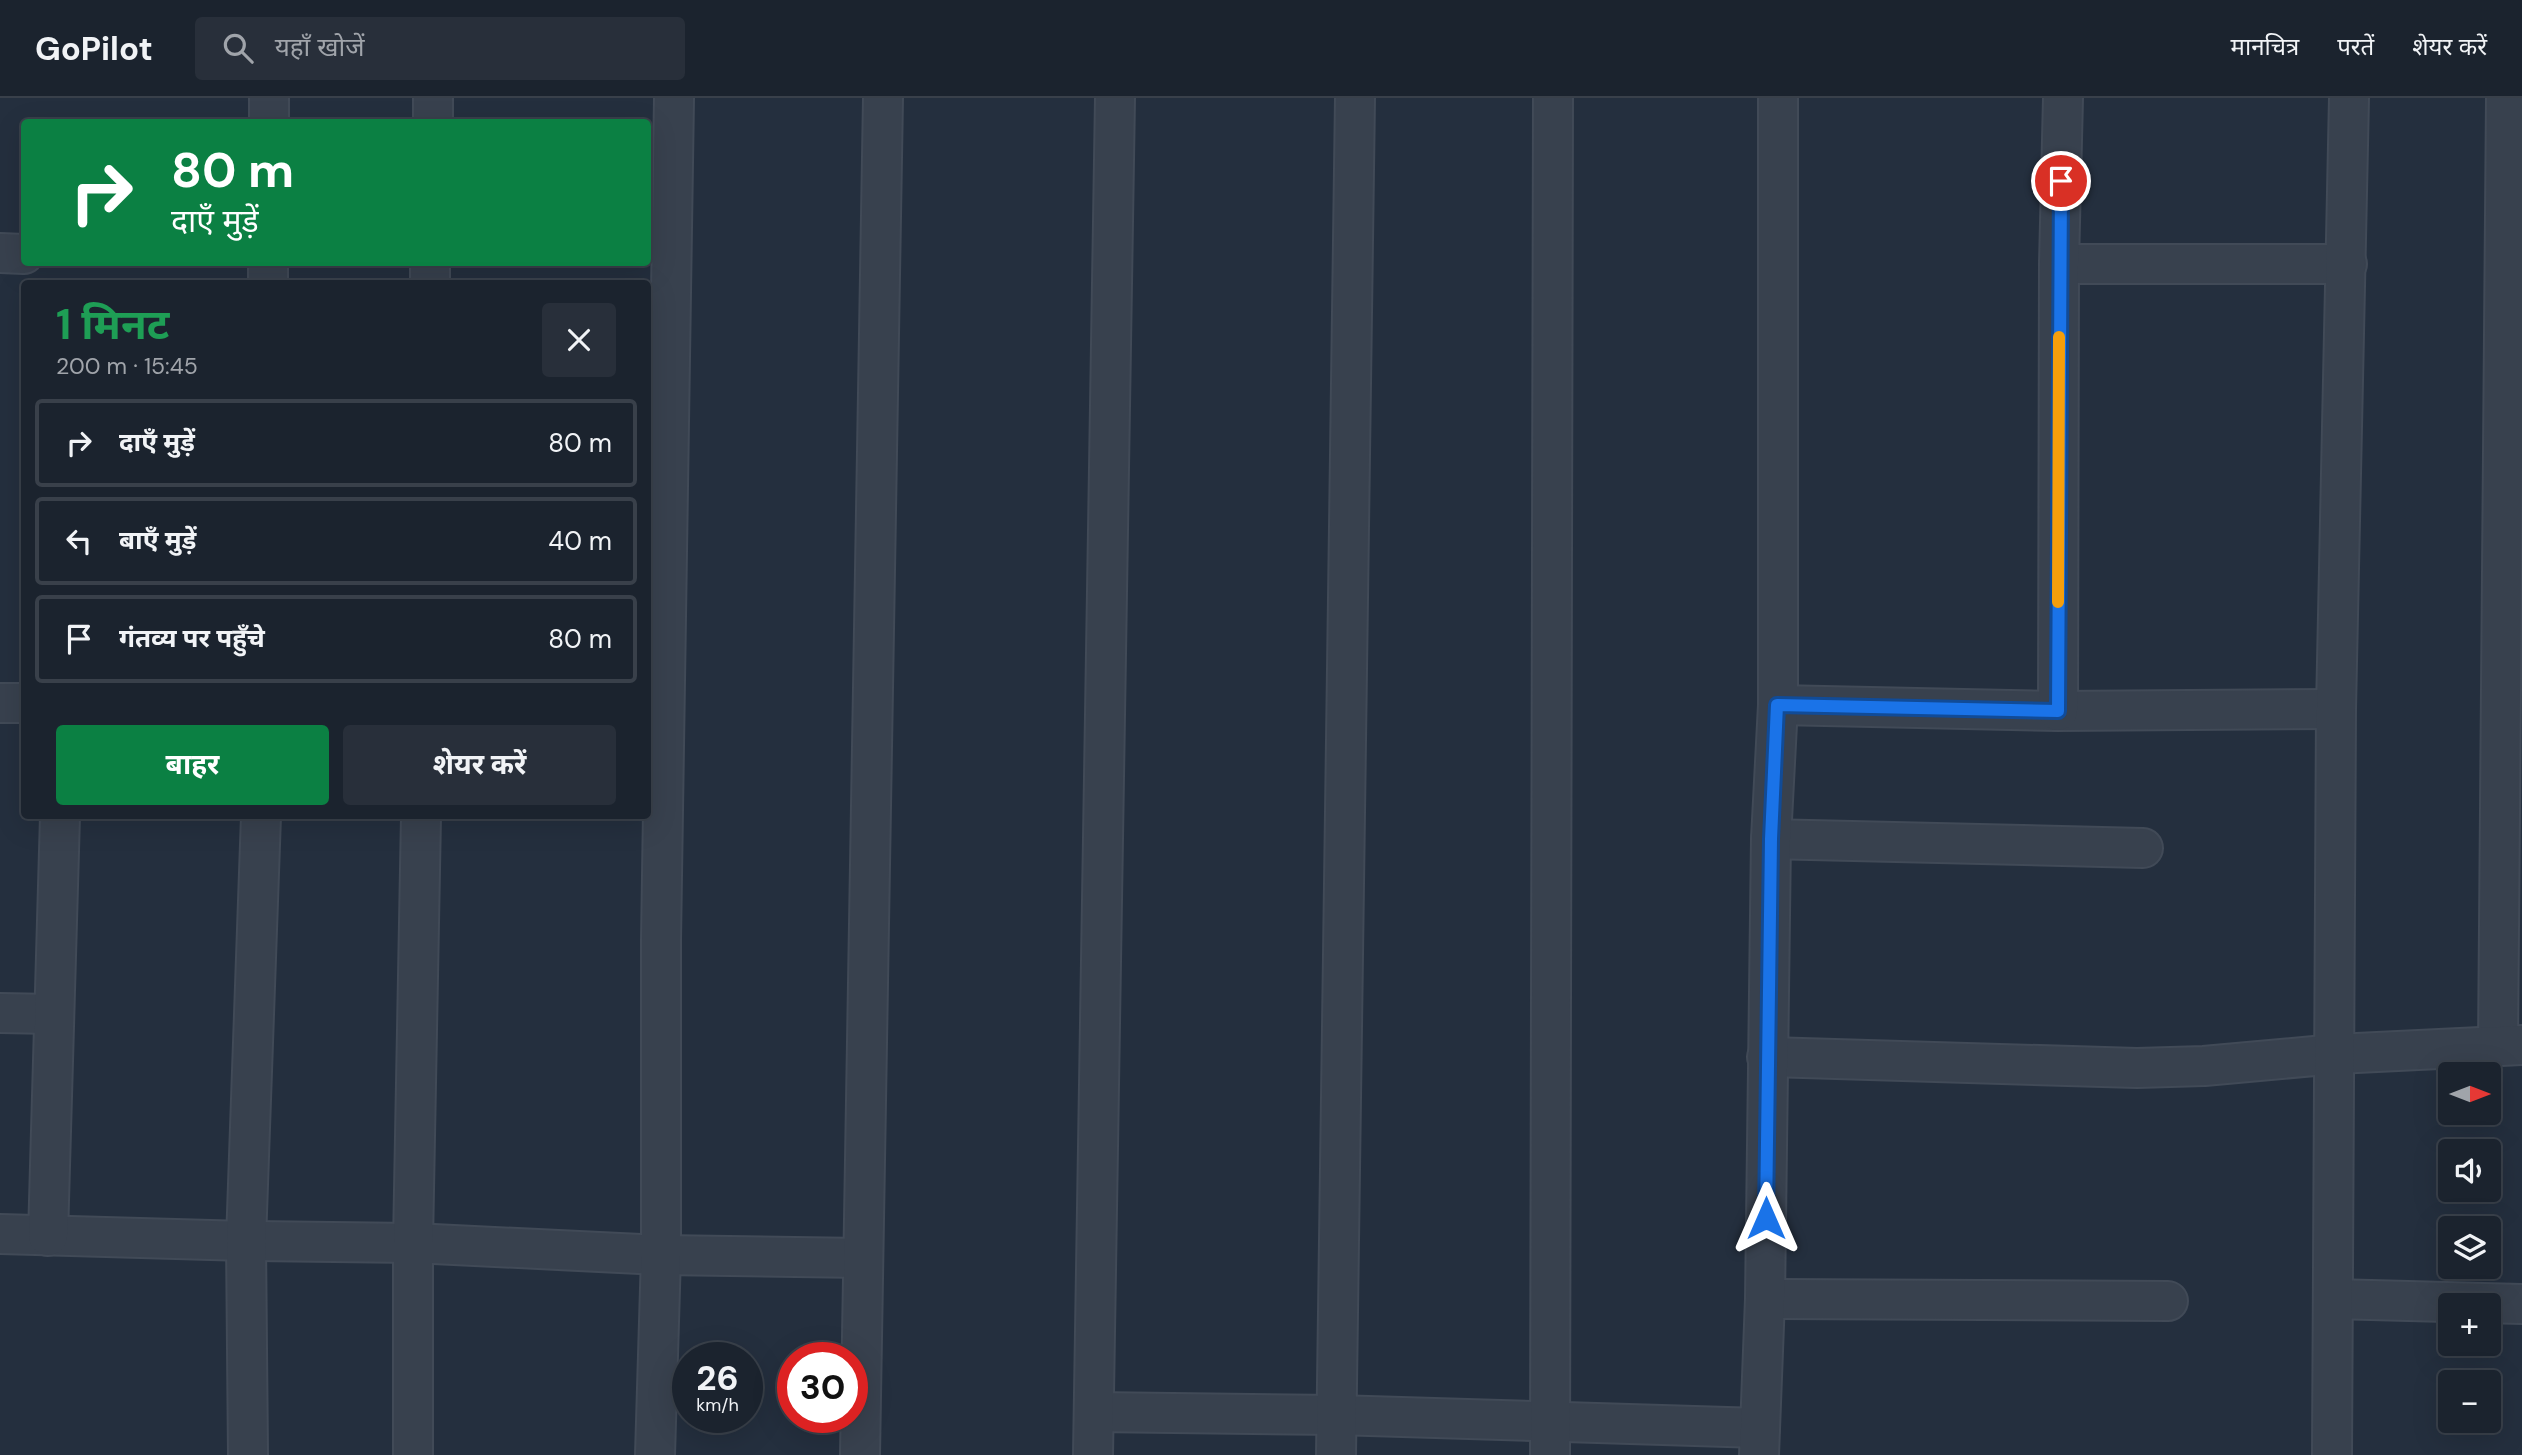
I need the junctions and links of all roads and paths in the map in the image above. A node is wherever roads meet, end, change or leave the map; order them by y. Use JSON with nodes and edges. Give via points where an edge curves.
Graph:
{"nodes":[{"id":1,"x":269,"y":98,"type":"edge"},
{"id":2,"x":433,"y":98,"type":"edge"},
{"id":3,"x":674,"y":98,"type":"edge"},
{"id":4,"x":883,"y":98,"type":"edge"},
{"id":5,"x":1115,"y":98,"type":"edge"},
{"id":6,"x":1355,"y":98,"type":"edge"},
{"id":7,"x":1553,"y":98,"type":"edge"},
{"id":8,"x":1778,"y":98,"type":"edge"},
{"id":9,"x":2063,"y":98,"type":"edge"},
{"id":10,"x":2349,"y":98,"type":"edge"},
{"id":11,"x":2506,"y":98,"type":"edge"},
{"id":12,"x":269,"y":119,"type":"edge"},
{"id":13,"x":433,"y":119,"type":"edge"},
{"id":14,"x":0,"y":253,"type":"edge"},
{"id":15,"x":21,"y":254,"type":"edge"},
{"id":16,"x":2059,"y":264,"type":"junction"},
{"id":17,"x":2347,"y":264,"type":"junction"},
{"id":18,"x":0,"y":703,"type":"edge"},
{"id":19,"x":21,"y":703,"type":"edge"},
{"id":20,"x":1777,"y":705,"type":"junction"},
{"id":21,"x":2336,"y":709,"type":"junction"},
{"id":22,"x":656,"y":711,"type":"edge"},
{"id":23,"x":2058,"y":711,"type":"junction"},
{"id":24,"x":60,"y":819,"type":"edge"},
{"id":25,"x":261,"y":819,"type":"edge"},
{"id":26,"x":421,"y":819,"type":"edge"},
{"id":27,"x":1771,"y":839,"type":"junction"},
{"id":28,"x":2143,"y":848,"type":"dead end"},
{"id":29,"x":0,"y":1013,"type":"edge"},
{"id":30,"x":53,"y":1014,"type":"junction"},
{"id":31,"x":2510,"y":1045,"type":"edge"},
{"id":32,"x":2336,"y":1054,"type":"junction"},
{"id":33,"x":1767,"y":1056,"type":"junction"},
{"id":34,"x":0,"y":1234,"type":"edge"},
{"id":35,"x":48,"y":1236,"type":"junction"},
{"id":36,"x":246,"y":1241,"type":"junction"},
{"id":37,"x":413,"y":1243,"type":"junction"},
{"id":38,"x":661,"y":1255,"type":"junction"},
{"id":39,"x":863,"y":1258,"type":"junction"},
{"id":40,"x":1765,"y":1299,"type":"junction"},
{"id":41,"x":2333,"y":1299,"type":"junction"},
{"id":42,"x":2168,"y":1301,"type":"dead end"},
{"id":43,"x":2522,"y":1304,"type":"edge"},
{"id":44,"x":1094,"y":1412,"type":"junction"},
{"id":45,"x":1336,"y":1415,"type":"junction"},
{"id":46,"x":1550,"y":1438,"type":"edge"},
{"id":47,"x":1759,"y":1442,"type":"edge"},
{"id":48,"x":248,"y":1455,"type":"edge"},
{"id":49,"x":412,"y":1455,"type":"edge"},
{"id":50,"x":655,"y":1455,"type":"edge"},
{"id":51,"x":860,"y":1455,"type":"edge"},
{"id":52,"x":1093,"y":1455,"type":"edge"},
{"id":53,"x":1336,"y":1455,"type":"edge"},
{"id":54,"x":2332,"y":1455,"type":"edge"}],
"edges":[{"from":1,"to":12,"type":"street"},
{"from":2,"to":13,"type":"street"},
{"from":3,"to":22,"type":"street"},
{"from":4,"to":39,"type":"street"},
{"from":5,"to":44,"type":"street"},
{"from":6,"to":45,"type":"street"},
{"from":7,"to":46,"type":"street"},
{"from":8,"to":20,"type":"street"},
{"from":9,"to":16,"type":"street"},
{"from":10,"to":17,"type":"street"},
{"from":11,"to":31,"type":"street"},
{"from":14,"to":15,"type":"street"},
{"from":16,"to":17,"type":"street"},
{"from":16,"to":23,"type":"street"},
{"from":17,"to":21,"type":"street"},
{"from":18,"to":19,"type":"street"},
{"from":20,"to":23,"type":"street"},
{"from":20,"to":27,"type":"street"},
{"from":21,"to":23,"type":"street"},
{"from":21,"to":32,"type":"street"},
{"from":22,"to":38,"type":"street"},
{"from":24,"to":30,"type":"street"},
{"from":25,"to":36,"type":"street"},
{"from":26,"to":37,"type":"street"},
{"from":27,"to":28,"type":"street"},
{"from":27,"to":33,"type":"street"},
{"from":29,"to":30,"type":"street"},
{"from":30,"to":35,"type":"street"},
{"from":31,"to":32,"type":"street"},
{"from":32,"to":33,"type":"street","via":[[2137,1068]]},
{"from":32,"to":41,"type":"street"},
{"from":33,"to":40,"type":"street"},
{"from":34,"to":35,"type":"street"},
{"from":35,"to":36,"type":"street"},
{"from":36,"to":37,"type":"street"},
{"from":36,"to":48,"type":"street"},
{"from":37,"to":38,"type":"street"},
{"from":37,"to":49,"type":"street"},
{"from":38,"to":39,"type":"street"},
{"from":38,"to":50,"type":"street"},
{"from":39,"to":51,"type":"street"},
{"from":40,"to":42,"type":"street"},
{"from":40,"to":47,"type":"street"},
{"from":41,"to":43,"type":"street"},
{"from":41,"to":54,"type":"street"},
{"from":44,"to":45,"type":"street"},
{"from":44,"to":52,"type":"street"},
{"from":45,"to":46,"type":"street"},
{"from":45,"to":53,"type":"street"},
{"from":46,"to":47,"type":"street"}]}
